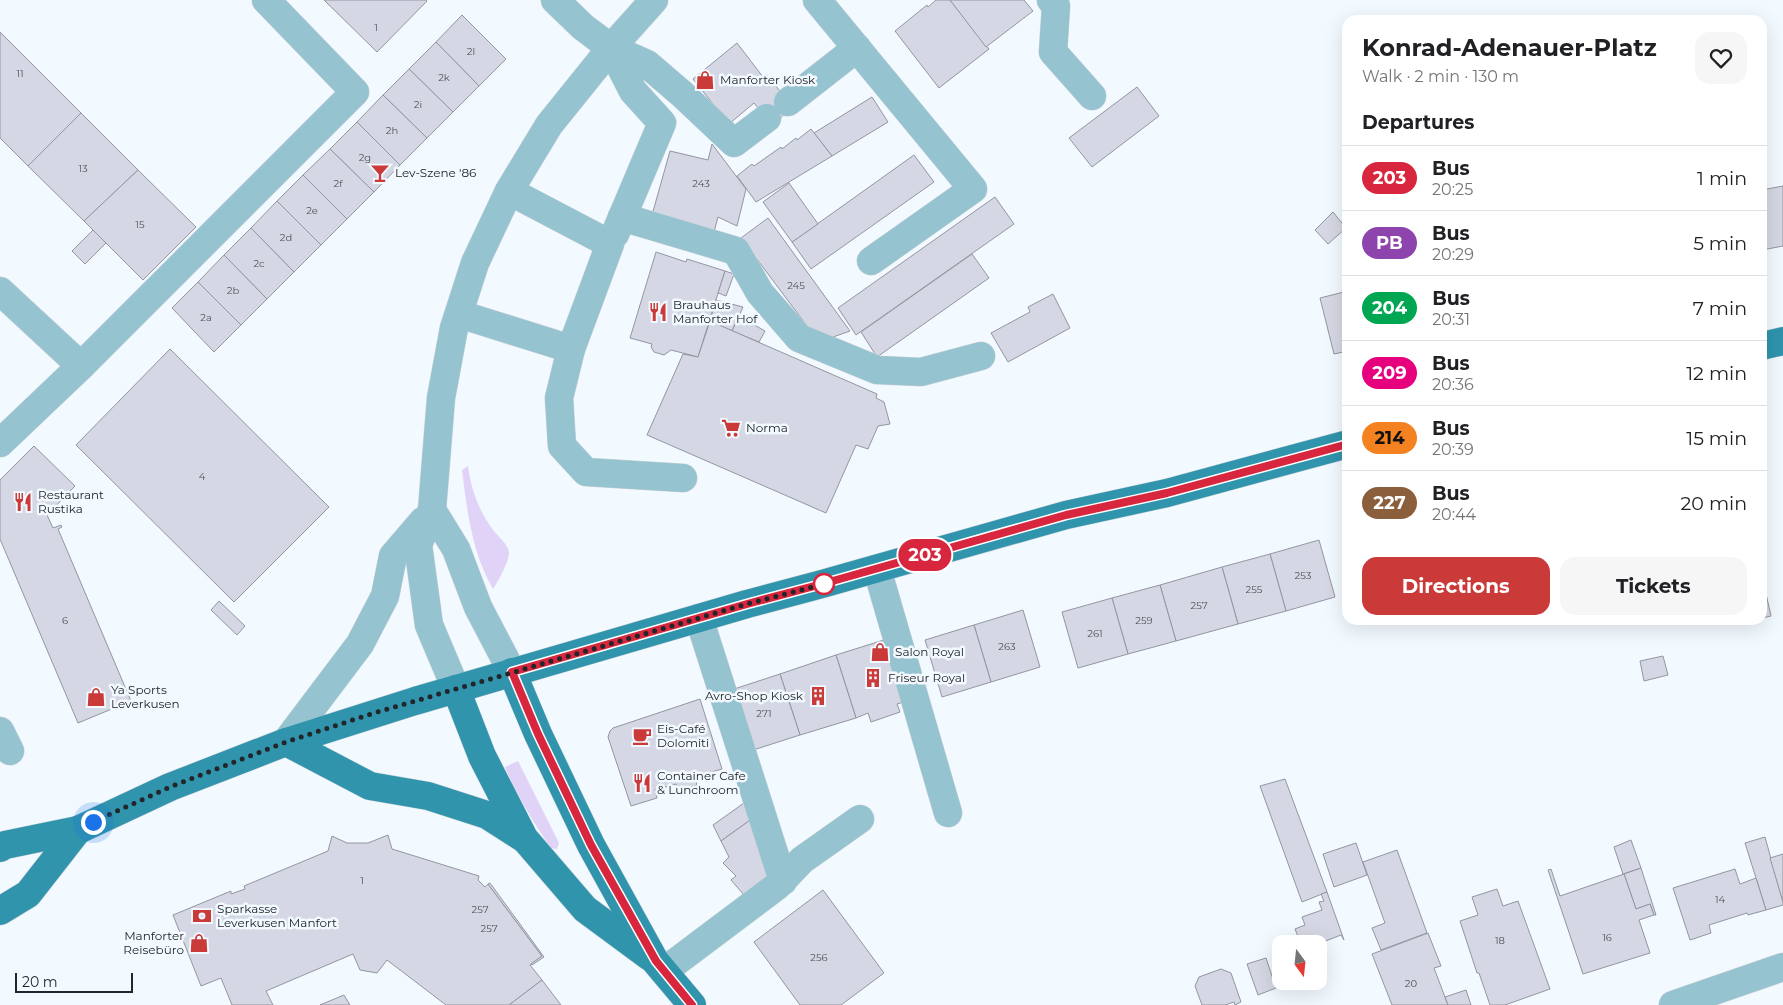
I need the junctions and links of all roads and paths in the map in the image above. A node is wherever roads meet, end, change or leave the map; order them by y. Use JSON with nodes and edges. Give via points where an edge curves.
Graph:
{"nodes":[{"id":1,"x":266,"y":0,"type":"edge"},
{"id":2,"x":555,"y":0,"type":"edge"},
{"id":3,"x":654,"y":0,"type":"edge"},
{"id":4,"x":817,"y":0,"type":"edge"},
{"id":5,"x":1051,"y":0,"type":"edge"},
{"id":6,"x":611,"y":48,"type":"junction"},
{"id":7,"x":857,"y":48,"type":"junction"},
{"id":8,"x":1092,"y":96,"type":"dead end"},
{"id":9,"x":788,"y":102,"type":"dead end"},
{"id":10,"x":767,"y":118,"type":"dead end"},
{"id":11,"x":509,"y":191,"type":"junction"},
{"id":12,"x":622,"y":216,"type":"junction"},
{"id":13,"x":610,"y":244,"type":"junction"},
{"id":14,"x":871,"y":261,"type":"dead end"},
{"id":15,"x":0,"y":291,"type":"edge"},
{"id":16,"x":460,"y":314,"type":"junction"},
{"id":17,"x":1783,"y":342,"type":"edge"},
{"id":18,"x":1767,"y":345,"type":"edge"},
{"id":19,"x":571,"y":349,"type":"junction"},
{"id":20,"x":981,"y":356,"type":"dead end"},
{"id":21,"x":81,"y":366,"type":"junction"},
{"id":22,"x":0,"y":443,"type":"edge"},
{"id":23,"x":1342,"y":446,"type":"edge"},
{"id":24,"x":683,"y":478,"type":"dead end"},
{"id":25,"x":432,"y":510,"type":"junction"},
{"id":26,"x":877,"y":569,"type":"junction"},
{"id":27,"x":700,"y":618,"type":"junction"},
{"id":28,"x":512,"y":672,"type":"junction"},
{"id":29,"x":456,"y":689,"type":"junction"},
{"id":30,"x":286,"y":742,"type":"junction"},
{"id":31,"x":948,"y":813,"type":"dead end"},
{"id":32,"x":860,"y":819,"type":"dead end"},
{"id":33,"x":78,"y":830,"type":"junction"},
{"id":34,"x":524,"y":838,"type":"junction"},
{"id":35,"x":0,"y":848,"type":"edge"},
{"id":36,"x":783,"y":881,"type":"junction"},
{"id":37,"x":0,"y":911,"type":"edge"},
{"id":38,"x":660,"y":966,"type":"junction"},
{"id":39,"x":1783,"y":967,"type":"edge"},
{"id":40,"x":692,"y":1005,"type":"edge"},
{"id":41,"x":1673,"y":1005,"type":"edge"}],
"edges":[{"from":1,"to":21,"type":"street","via":[[354,92]]},
{"from":2,"to":6,"type":"street"},
{"from":3,"to":6,"type":"street"},
{"from":4,"to":7,"type":"street"},
{"from":5,"to":8,"type":"street","via":[[1056,6],[1053,52]]},
{"from":6,"to":10,"type":"street","via":[[647,64],[734,143]]},
{"from":6,"to":11,"type":"street","via":[[549,125]]},
{"from":6,"to":12,"type":"street","via":[[634,91],[662,123]]},
{"from":7,"to":9,"type":"street"},
{"from":7,"to":14,"type":"street","via":[[972,189]]},
{"from":11,"to":13,"type":"street"},
{"from":11,"to":16,"type":"street","via":[[475,263]]},
{"from":12,"to":13,"type":"street"},
{"from":12,"to":20,"type":"street","via":[[736,251],[760,293],[799,338],[877,370],[920,372]]},
{"from":13,"to":19,"type":"street"},
{"from":15,"to":21,"type":"street"},
{"from":16,"to":19,"type":"street"},
{"from":16,"to":25,"type":"street","via":[[454,328],[441,398]]},
{"from":17,"to":18,"type":"main road"},
{"from":19,"to":24,"type":"street","via":[[559,398],[562,446],[586,472]]},
{"from":21,"to":22,"type":"street"},
{"from":23,"to":26,"type":"main road","via":[[1167,493],[1066,515]]},
{"from":25,"to":28,"type":"street","via":[[456,549],[478,607]]},
{"from":25,"to":29,"type":"street","via":[[418,545],[421,572],[429,625]]},
{"from":25,"to":30,"type":"street","via":[[394,556],[385,596],[360,644]]},
{"from":26,"to":27,"type":"main road"},
{"from":26,"to":31,"type":"street"},
{"from":27,"to":28,"type":"main road"},
{"from":27,"to":36,"type":"street"},
{"from":28,"to":29,"type":"main road"},
{"from":28,"to":38,"type":"main road","via":[[591,845]]},
{"from":29,"to":30,"type":"main road"},
{"from":29,"to":34,"type":"main road","via":[[482,756]]},
{"from":30,"to":33,"type":"main road","via":[[170,787]]},
{"from":30,"to":34,"type":"main road","via":[[370,786],[428,796],[487,815]]},
{"from":32,"to":36,"type":"street","via":[[802,860]]},
{"from":33,"to":35,"type":"main road"},
{"from":33,"to":37,"type":"main road","via":[[28,894]]},
{"from":34,"to":38,"type":"main road","via":[[585,909]]},
{"from":36,"to":38,"type":"street"},
{"from":38,"to":40,"type":"main road"},
{"from":39,"to":41,"type":"street"}]}
